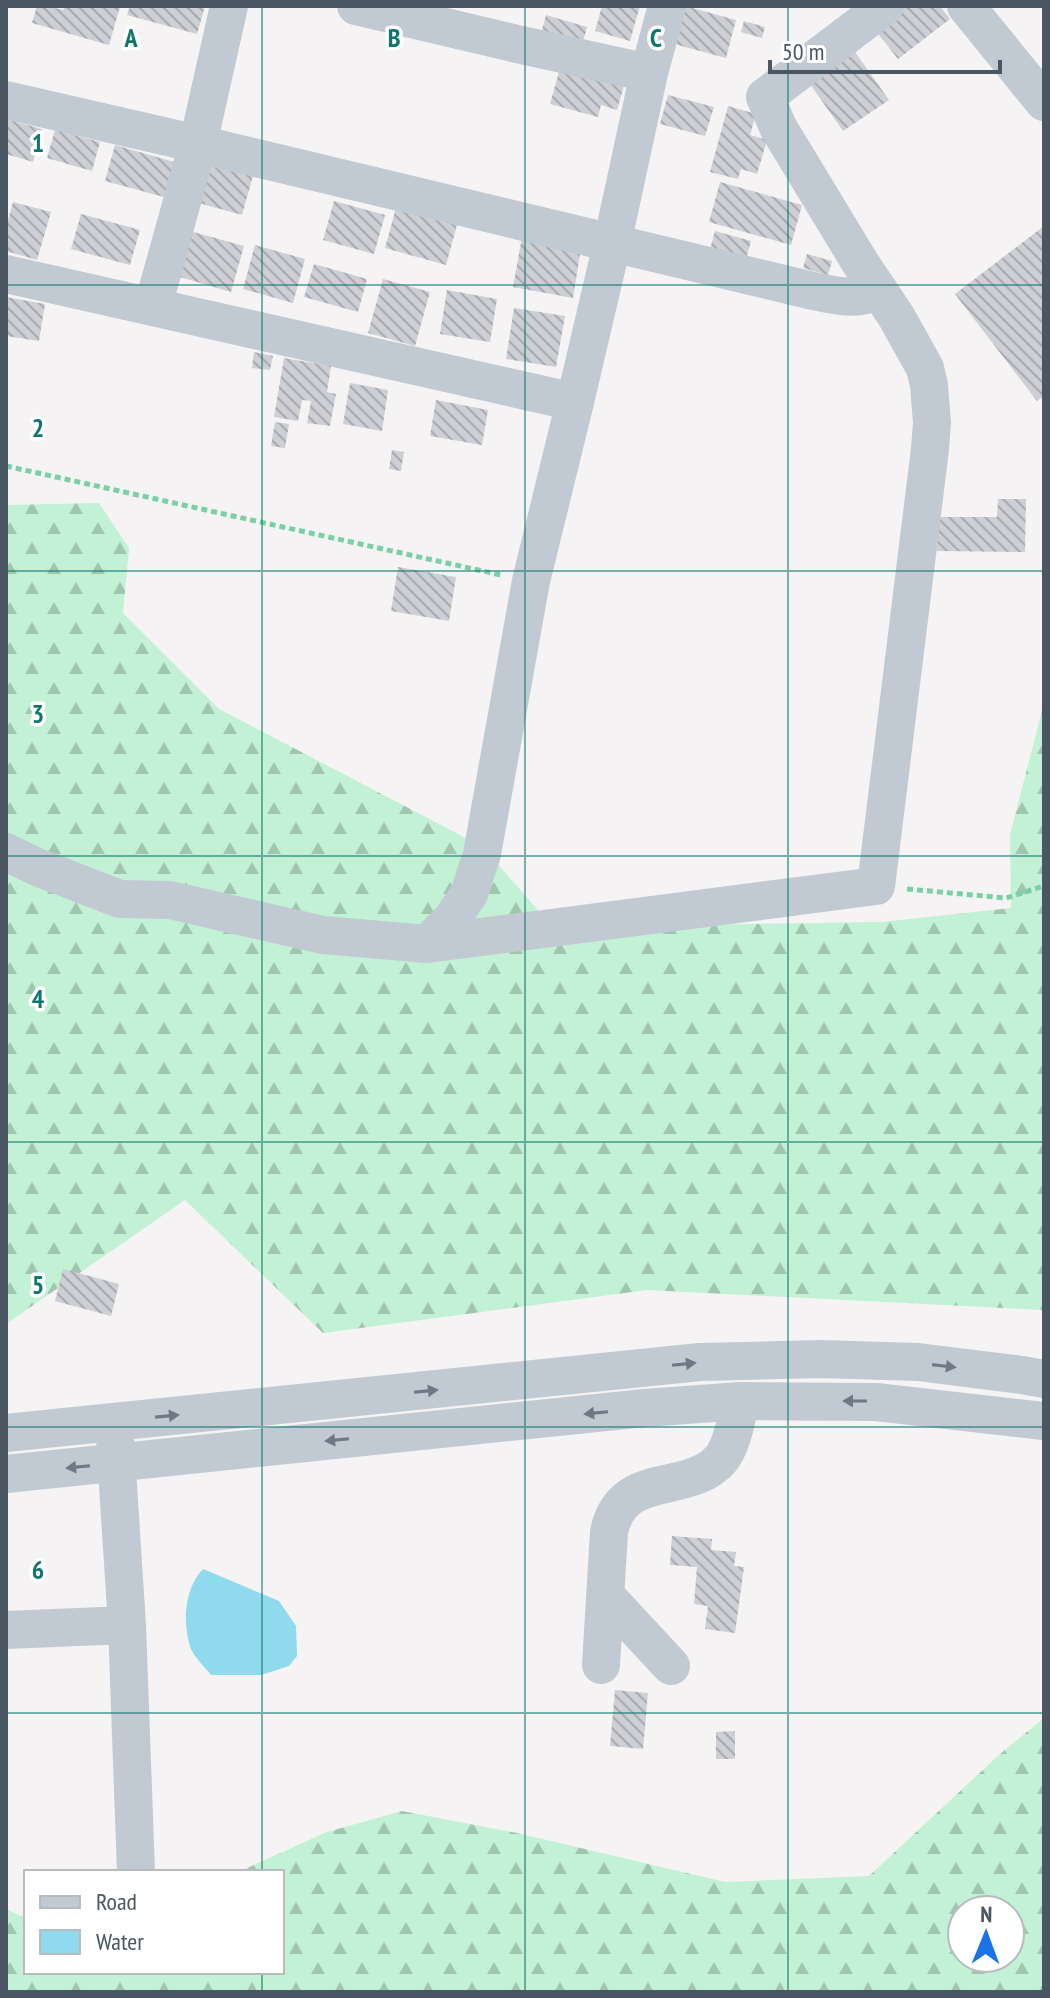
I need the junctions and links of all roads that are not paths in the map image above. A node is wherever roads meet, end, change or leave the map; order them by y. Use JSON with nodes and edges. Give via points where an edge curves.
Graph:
{"nodes":[{"id":1,"x":229,"y":6,"type":"edge"},
{"id":2,"x":356,"y":6,"type":"edge"},
{"id":3,"x":667,"y":6,"type":"edge"},
{"id":4,"x":885,"y":6,"type":"edge"},
{"id":5,"x":966,"y":6,"type":"edge"},
{"id":6,"x":649,"y":73,"type":"junction"},
{"id":7,"x":6,"y":100,"type":"edge"},
{"id":8,"x":1044,"y":102,"type":"edge"},
{"id":9,"x":198,"y":144,"type":"junction"},
{"id":10,"x":612,"y":244,"type":"junction"},
{"id":11,"x":6,"y":274,"type":"edge"},
{"id":12,"x":878,"y":290,"type":"junction"},
{"id":13,"x":153,"y":306,"type":"junction"},
{"id":14,"x":575,"y":402,"type":"junction"},
{"id":15,"x":6,"y":852,"type":"edge"},
{"id":16,"x":427,"y":944,"type":"junction"},
{"id":17,"x":1044,"y":1379,"type":"edge"},
{"id":18,"x":741,"y":1401,"type":"junction"},
{"id":19,"x":1044,"y":1421,"type":"edge"},
{"id":20,"x":113,"y":1422,"type":"junction"},
{"id":21,"x":6,"y":1433,"type":"edge"},
{"id":22,"x":118,"y":1463,"type":"junction"},
{"id":23,"x":6,"y":1474,"type":"edge"},
{"id":24,"x":606,"y":1596,"type":"junction"},
{"id":25,"x":127,"y":1625,"type":"junction"},
{"id":26,"x":6,"y":1630,"type":"edge"},
{"id":27,"x":601,"y":1665,"type":"dead end"},
{"id":28,"x":671,"y":1666,"type":"dead end"},
{"id":29,"x":136,"y":1870,"type":"edge"}],
"edges":[{"from":1,"to":9,"type":"street"},
{"from":2,"to":6,"type":"street"},
{"from":3,"to":6,"type":"street"},
{"from":4,"to":12,"type":"street","via":[[765,97]]},
{"from":5,"to":8,"type":"street"},
{"from":6,"to":10,"type":"street"},
{"from":7,"to":9,"type":"street"},
{"from":9,"to":10,"type":"street"},
{"from":9,"to":13,"type":"street"},
{"from":10,"to":12,"type":"street","via":[[851,298]]},
{"from":10,"to":14,"type":"street"},
{"from":11,"to":13,"type":"street"},
{"from":12,"to":16,"type":"street","via":[[925,368],[932,423],[876,886]]},
{"from":13,"to":14,"type":"street"},
{"from":14,"to":16,"type":"street","via":[[531,581],[482,854],[469,894]]},
{"from":15,"to":16,"type":"street","via":[[120,899],[170,900],[323,935]]},
{"from":20,"to":17,"type":"street","one_way":true,"via":[[700,1362],[918,1362]]},
{"from":19,"to":18,"type":"street","one_way":true,"via":[[876,1402]]},
{"from":18,"to":22,"type":"street","one_way":true},
{"from":18,"to":24,"type":"street","via":[[719,1461],[699,1474],[633,1494],[619,1506],[609,1532]]},
{"from":20,"to":21,"type":"street"},
{"from":20,"to":22,"type":"street"},
{"from":22,"to":23,"type":"street","one_way":true},
{"from":22,"to":25,"type":"street"},
{"from":24,"to":27,"type":"street"},
{"from":24,"to":28,"type":"street"},
{"from":25,"to":26,"type":"street"},
{"from":25,"to":29,"type":"street"}]}
